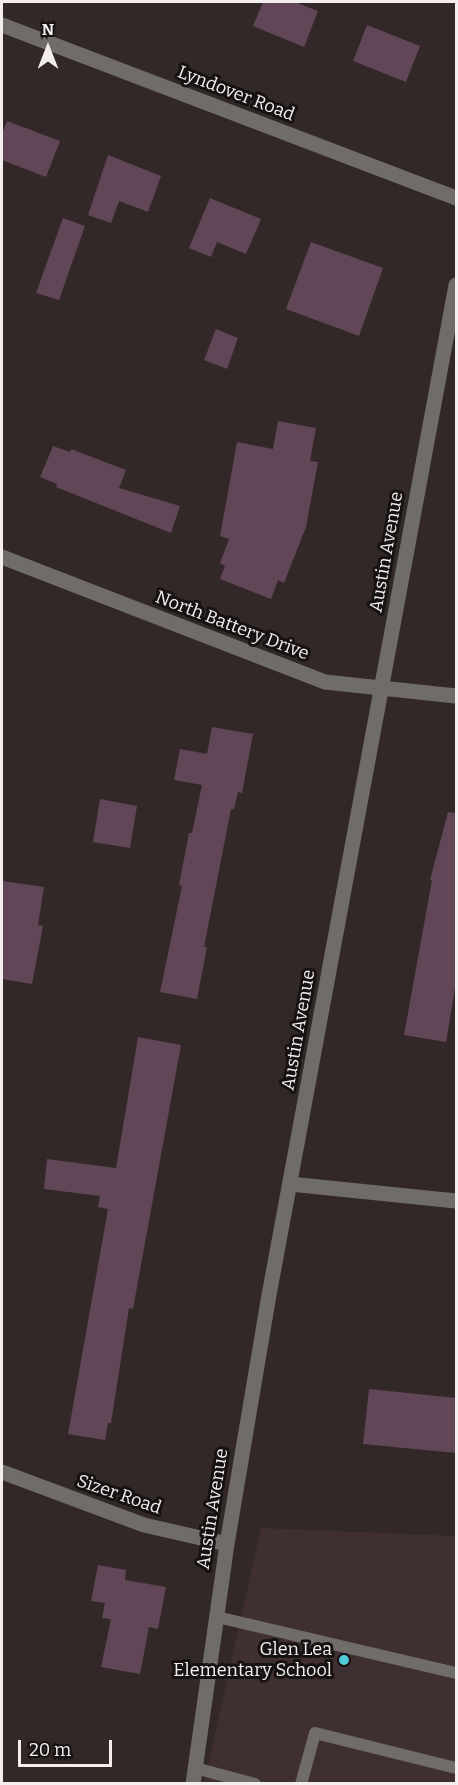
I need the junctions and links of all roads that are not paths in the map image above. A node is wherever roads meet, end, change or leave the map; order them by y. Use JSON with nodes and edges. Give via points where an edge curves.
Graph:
{"nodes":[{"id":1,"x":2,"y":25,"type":"edge"},
{"id":2,"x":456,"y":198,"type":"edge"},
{"id":3,"x":456,"y":285,"type":"edge"},
{"id":4,"x":2,"y":557,"type":"edge"},
{"id":5,"x":382,"y":687,"type":"junction"},
{"id":6,"x":456,"y":696,"type":"edge"},
{"id":7,"x":290,"y":1184,"type":"junction"},
{"id":8,"x":456,"y":1201,"type":"edge"},
{"id":9,"x":2,"y":1472,"type":"edge"},
{"id":10,"x":227,"y":1544,"type":"junction"},
{"id":11,"x":217,"y":1617,"type":"junction"},
{"id":12,"x":456,"y":1673,"type":"edge"},
{"id":13,"x":195,"y":1768,"type":"junction"},
{"id":14,"x":456,"y":1768,"type":"edge"},
{"id":15,"x":193,"y":1784,"type":"edge"},
{"id":16,"x":255,"y":1784,"type":"edge"},
{"id":17,"x":302,"y":1784,"type":"edge"}],
"edges":[{"from":1,"to":2,"type":"street","name":"Lyndover Road"},
{"from":3,"to":5,"type":"street","name":"Austin Avenue"},
{"from":4,"to":5,"type":"street","name":"North Battery Drive","via":[[325,682]]},
{"from":5,"to":6,"type":"street","name":"North Battery Drive"},
{"from":5,"to":7,"type":"street","name":"Austin Avenue"},
{"from":7,"to":8,"type":"street"},
{"from":7,"to":10,"type":"street","name":"Austin Avenue"},
{"from":9,"to":10,"type":"street","name":"Sizer Road","via":[[144,1525]]},
{"from":10,"to":11,"type":"street","name":"Austin Avenue"},
{"from":11,"to":12,"type":"lane"},
{"from":11,"to":13,"type":"street","name":"Austin Avenue"},
{"from":13,"to":15,"type":"street","name":"Austin Avenue"},
{"from":13,"to":16,"type":"lane"},
{"from":14,"to":17,"type":"lane","via":[[315,1733]]}]}
